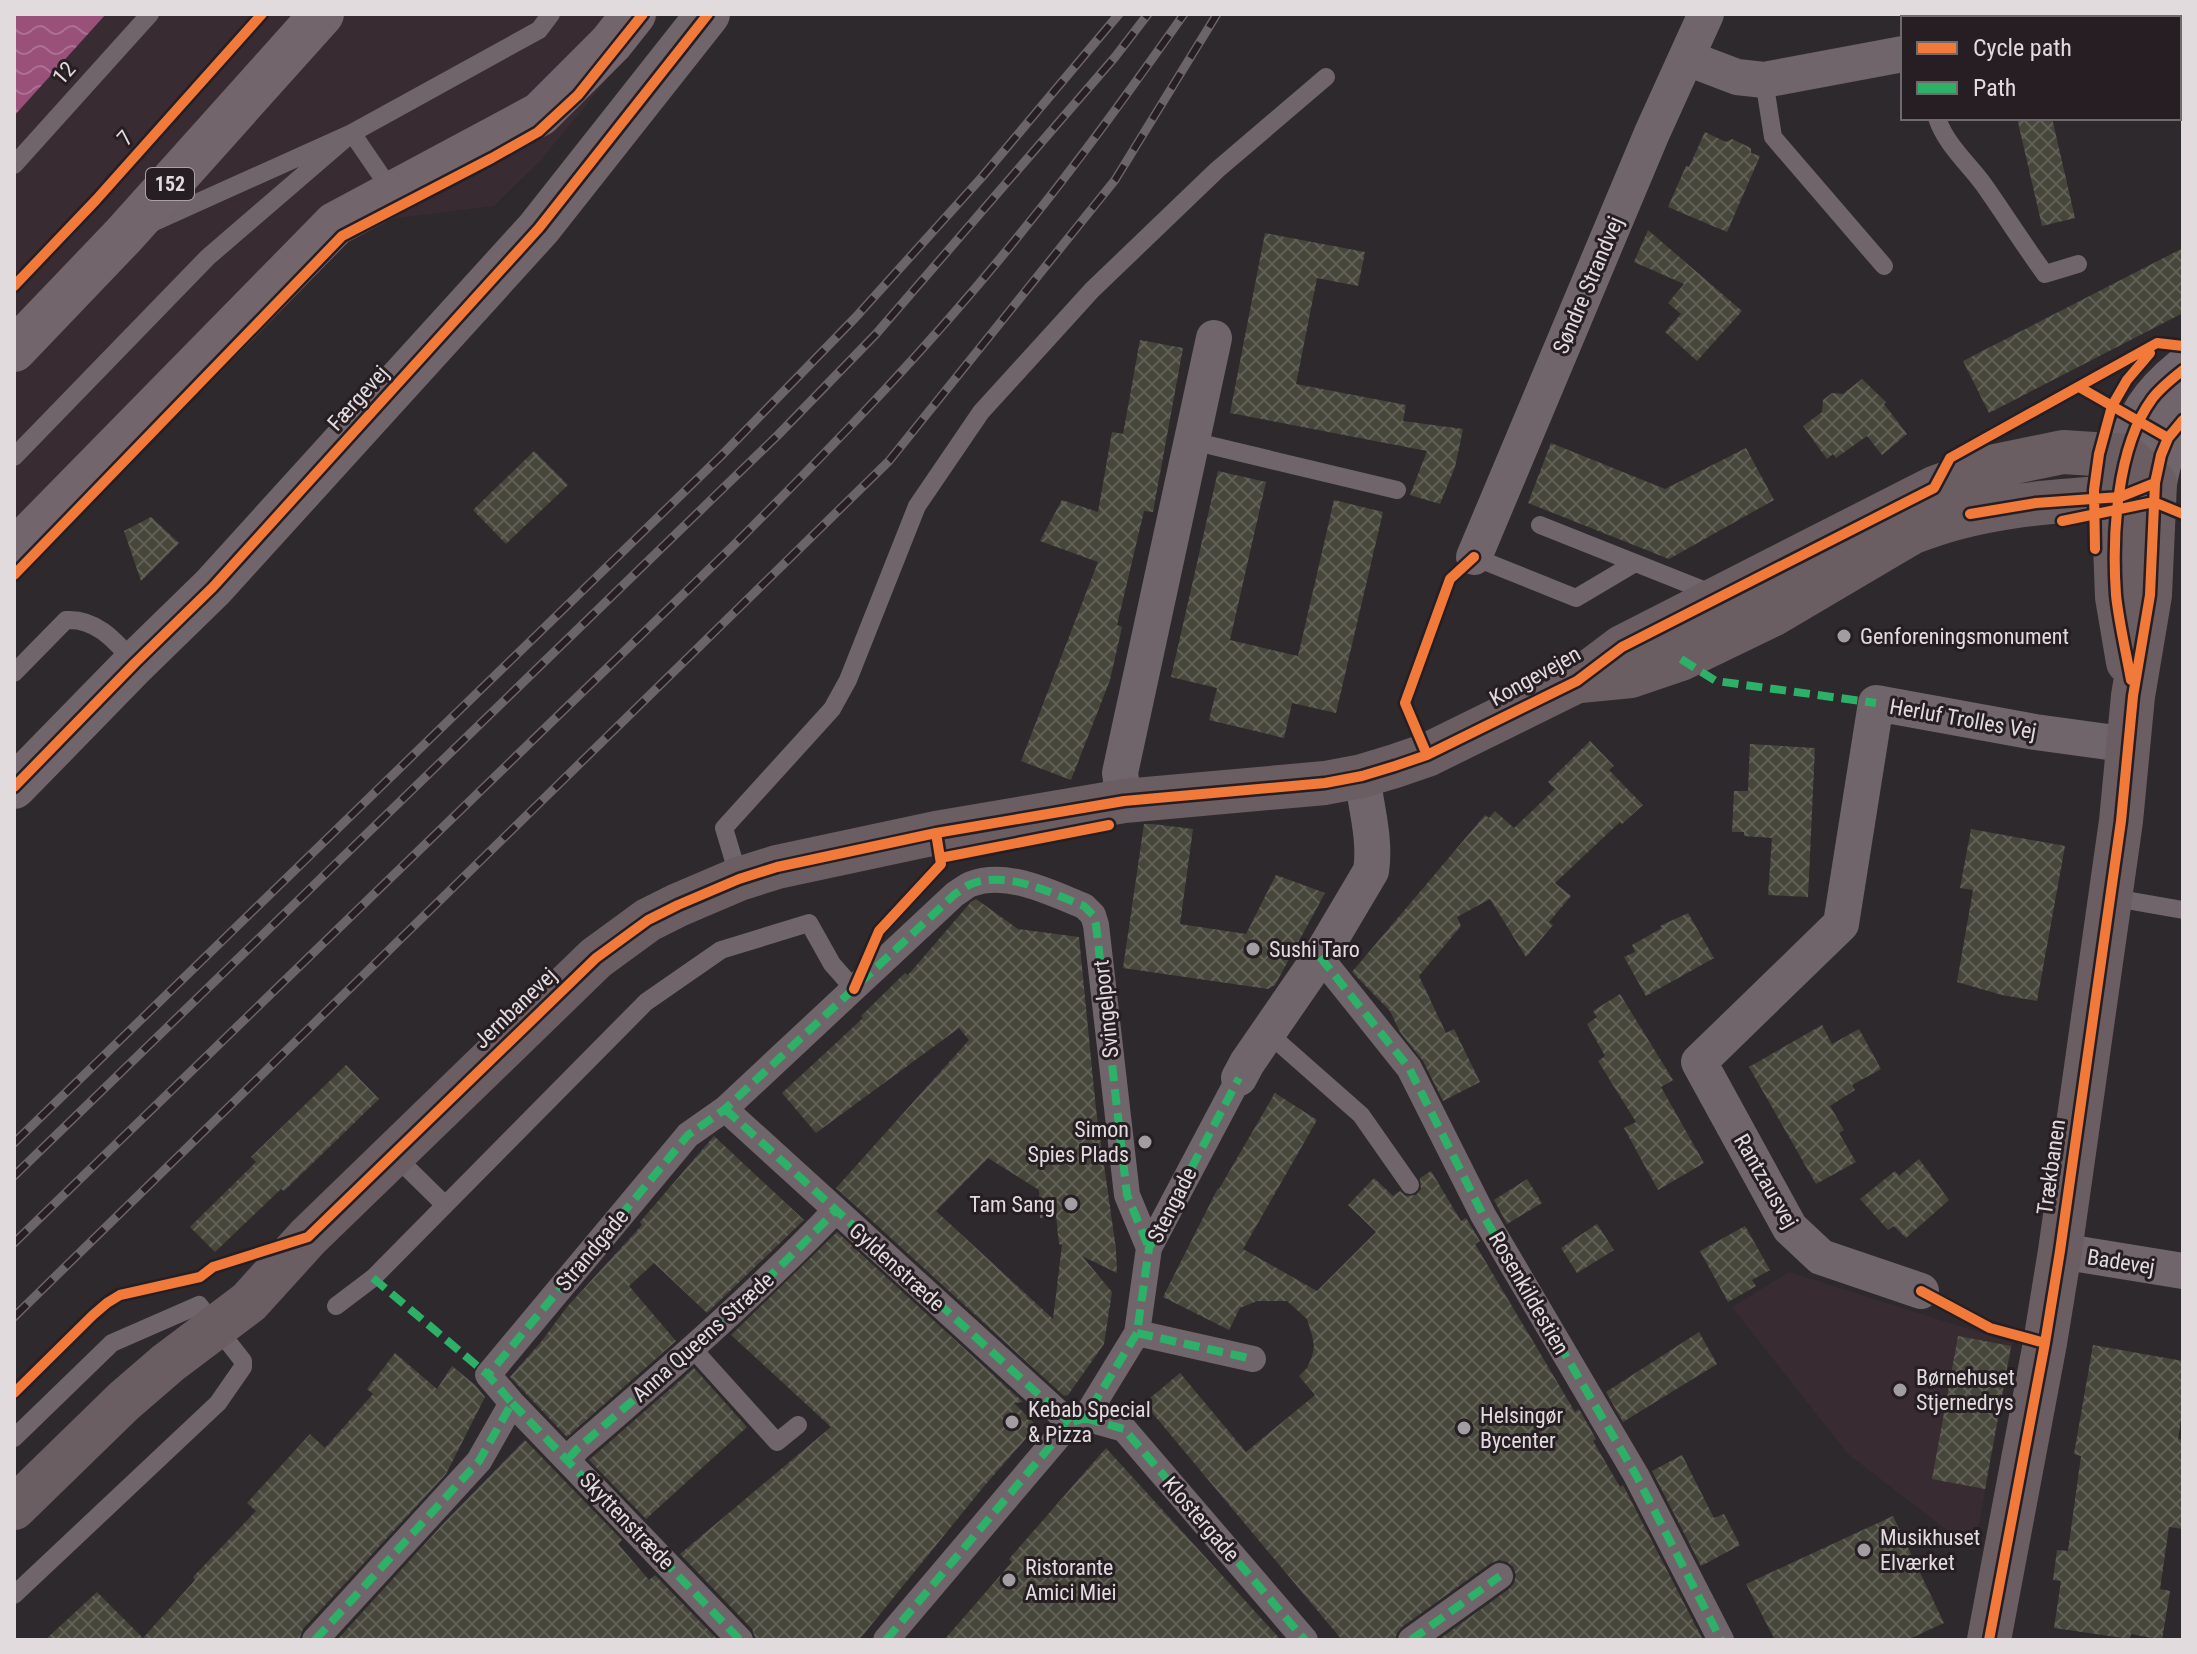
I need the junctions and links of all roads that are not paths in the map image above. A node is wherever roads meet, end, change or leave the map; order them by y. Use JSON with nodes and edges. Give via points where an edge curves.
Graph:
{"nodes":[{"id":1,"x":150,"y":14,"type":"edge"},
{"id":2,"x":322,"y":14,"type":"edge"},
{"id":3,"x":551,"y":14,"type":"edge"},
{"id":4,"x":634,"y":14,"type":"edge"},
{"id":5,"x":708,"y":14,"type":"edge"},
{"id":6,"x":1706,"y":14,"type":"edge"},
{"id":7,"x":1901,"y":54,"type":"edge"},
{"id":8,"x":1687,"y":58,"type":"junction"},
{"id":9,"x":1326,"y":77,"type":"dead end"},
{"id":10,"x":1764,"y":80,"type":"junction"},
{"id":11,"x":1938,"y":120,"type":"edge"},
{"id":12,"x":352,"y":133,"type":"junction"},
{"id":13,"x":14,"y":165,"type":"edge"},
{"id":14,"x":393,"y":193,"type":"junction"},
{"id":15,"x":124,"y":235,"type":"junction"},
{"id":16,"x":2078,"y":264,"type":"dead end"},
{"id":17,"x":1884,"y":266,"type":"dead end"},
{"id":18,"x":1214,"y":338,"type":"dead end"},
{"id":19,"x":14,"y":350,"type":"edge"},
{"id":20,"x":2183,"y":370,"type":"edge"},
{"id":21,"x":2183,"y":420,"type":"edge"},
{"id":22,"x":1192,"y":441,"type":"junction"},
{"id":23,"x":14,"y":457,"type":"edge"},
{"id":24,"x":2133,"y":479,"type":"junction"},
{"id":25,"x":1397,"y":490,"type":"dead end"},
{"id":26,"x":1540,"y":525,"type":"dead end"},
{"id":27,"x":14,"y":551,"type":"edge"},
{"id":28,"x":1474,"y":557,"type":"joint"},
{"id":29,"x":1635,"y":563,"type":"junction"},
{"id":30,"x":1720,"y":597,"type":"junction"},
{"id":31,"x":135,"y":663,"type":"junction"},
{"id":32,"x":14,"y":673,"type":"edge"},
{"id":33,"x":1577,"y":681,"type":"junction"},
{"id":34,"x":2130,"y":745,"type":"junction"},
{"id":35,"x":1362,"y":776,"type":"junction"},
{"id":36,"x":14,"y":787,"type":"edge"},
{"id":37,"x":1124,"y":801,"type":"junction"},
{"id":38,"x":739,"y":879,"type":"junction"},
{"id":39,"x":955,"y":894,"type":"joint"},
{"id":40,"x":2109,"y":897,"type":"junction"},
{"id":41,"x":2183,"y":910,"type":"edge"},
{"id":42,"x":1841,"y":924,"type":"joint"},
{"id":43,"x":1320,"y":957,"type":"junction"},
{"id":44,"x":854,"y":989,"type":"junction"},
{"id":45,"x":1268,"y":1033,"type":"junction"},
{"id":46,"x":1239,"y":1078,"type":"joint"},
{"id":47,"x":725,"y":1109,"type":"junction"},
{"id":48,"x":393,"y":1154,"type":"junction"},
{"id":49,"x":1410,"y":1185,"type":"dead end"},
{"id":50,"x":444,"y":1204,"type":"junction"},
{"id":51,"x":835,"y":1211,"type":"junction"},
{"id":52,"x":1149,"y":1248,"type":"junction"},
{"id":53,"x":2060,"y":1251,"type":"junction"},
{"id":54,"x":2183,"y":1271,"type":"edge"},
{"id":55,"x":1921,"y":1291,"type":"dead end"},
{"id":56,"x":336,"y":1306,"type":"dead end"},
{"id":57,"x":207,"y":1316,"type":"junction"},
{"id":58,"x":1137,"y":1333,"type":"junction"},
{"id":59,"x":693,"y":1349,"type":"junction"},
{"id":60,"x":1253,"y":1359,"type":"dead end"},
{"id":61,"x":512,"y":1403,"type":"junction"},
{"id":62,"x":1078,"y":1421,"type":"junction"},
{"id":63,"x":798,"y":1425,"type":"dead end"},
{"id":64,"x":14,"y":1438,"type":"edge"},
{"id":65,"x":568,"y":1459,"type":"junction"},
{"id":66,"x":14,"y":1466,"type":"edge"},
{"id":67,"x":14,"y":1508,"type":"edge"},
{"id":68,"x":1500,"y":1576,"type":"dead end"},
{"id":69,"x":14,"y":1595,"type":"edge"},
{"id":70,"x":315,"y":1640,"type":"edge"},
{"id":71,"x":740,"y":1640,"type":"edge"},
{"id":72,"x":886,"y":1640,"type":"edge"},
{"id":73,"x":1305,"y":1640,"type":"edge"},
{"id":74,"x":1411,"y":1640,"type":"edge"},
{"id":75,"x":1721,"y":1640,"type":"edge"},
{"id":76,"x":1989,"y":1640,"type":"edge"}],
"edges":[{"from":1,"to":13,"type":"lane","name":"12"},
{"from":2,"to":15,"type":"main road","number":"152"},
{"from":3,"to":12,"type":"lane","via":[[539,30]]},
{"from":4,"to":14,"type":"main road","via":[[540,114]]},
{"from":5,"to":31,"type":"street","name":"Færgevej","via":[[539,228],[213,587]]},
{"from":6,"to":8,"type":"street","name":"Søndre Strandvej"},
{"from":7,"to":10,"type":"street"},
{"from":8,"to":10,"type":"street","via":[[1737,77]]},
{"from":8,"to":28,"type":"street","name":"Søndre Strandvej"},
{"from":9,"to":38,"type":"lane","via":[[1217,170],[1092,290],[981,412],[917,506],[832,709],[724,828]]},
{"from":10,"to":17,"type":"lane","via":[[1773,137]]},
{"from":11,"to":16,"type":"lane","via":[[2045,274]]},
{"from":12,"to":14,"type":"lane"},
{"from":12,"to":15,"type":"lane"},
{"from":12,"to":23,"type":"lane","via":[[208,257]]},
{"from":14,"to":27,"type":"main road","via":[[335,224]]},
{"from":15,"to":19,"type":"main road","number":"152"},
{"from":18,"to":22,"type":"street"},
{"from":20,"to":24,"type":"street","via":[[2142,415]]},
{"from":21,"to":24,"type":"street"},
{"from":22,"to":25,"type":"lane"},
{"from":22,"to":37,"type":"street","via":[[1120,773]]},
{"from":24,"to":30,"type":"main road","name":"Kongevejen","via":[[2063,452],[1995,466],[1934,488]]},
{"from":24,"to":33,"type":"main road","name":"Kongevejen","via":[[1935,523],[1772,615],[1681,659],[1631,676]]},
{"from":24,"to":34,"type":"main road","name":"Trækbanen","via":[[2150,595]]},
{"from":26,"to":29,"type":"lane"},
{"from":28,"to":29,"type":"lane","via":[[1576,598]]},
{"from":29,"to":30,"type":"lane"},
{"from":30,"to":33,"type":"main road","name":"Kongevejen","via":[[1622,647]]},
{"from":31,"to":32,"type":"lane","via":[[112,638],[77,619],[66,620]]},
{"from":31,"to":36,"type":"street","name":"Færgevej"},
{"from":33,"to":35,"type":"main road","name":"Kongevejen","via":[[1427,755]]},
{"from":34,"to":40,"type":"main road","name":"Trækbanen"},
{"from":34,"to":42,"type":"street","name":"Herluf Trolles Vej","via":[[1876,703]]},
{"from":35,"to":37,"type":"main road","name":"Kongevejen"},
{"from":35,"to":43,"type":"street","name":"Stengade","via":[[1371,871]]},
{"from":37,"to":38,"type":"main road","name":"Jernbanevej","via":[[936,833]]},
{"from":38,"to":48,"type":"main road","name":"Jernbanevej","via":[[648,920],[596,958]]},
{"from":39,"to":44,"type":"street","name":"Strandgade"},
{"from":39,"to":52,"type":"street","name":"Svingelport","via":[[987,880],[1014,881],[1084,906],[1093,915],[1127,1195]]},
{"from":40,"to":41,"type":"lane"},
{"from":40,"to":53,"type":"main road","name":"Trækbanen"},
{"from":42,"to":55,"type":"street","name":"Rantzausvej","via":[[1699,1062],[1790,1228],[1821,1257]]},
{"from":43,"to":45,"type":"street","name":"Stengade"},
{"from":43,"to":75,"type":"street","name":"Rosenkildestien","via":[[1409,1068],[1483,1215],[1636,1475]]},
{"from":44,"to":47,"type":"street","name":"Strandgade"},
{"from":44,"to":50,"type":"lane","via":[[832,964],[809,923],[721,950],[646,1002]]},
{"from":45,"to":46,"type":"street","name":"Stengade"},
{"from":45,"to":49,"type":"lane","via":[[1361,1115]]},
{"from":46,"to":52,"type":"street","name":"Stengade"},
{"from":47,"to":51,"type":"street","name":"Gyldenstræde"},
{"from":47,"to":61,"type":"street","name":"Strandgade","via":[[688,1135],[488,1375]]},
{"from":48,"to":50,"type":"lane"},
{"from":48,"to":57,"type":"main road","name":"Jernbanevej","via":[[249,1302]]},
{"from":50,"to":56,"type":"lane","via":[[373,1278]]},
{"from":51,"to":59,"type":"street","name":"Anna Queens Stræde"},
{"from":51,"to":62,"type":"street","name":"Gyldenstræde"},
{"from":52,"to":58,"type":"street","name":"Stengade"},
{"from":53,"to":54,"type":"street","name":"Badevej"},
{"from":53,"to":76,"type":"main road","name":"Trækbanen"},
{"from":57,"to":64,"type":"lane","via":[[112,1343]]},
{"from":57,"to":66,"type":"main road","name":"Jernbanevej","via":[[129,1356]]},
{"from":57,"to":67,"type":"main road","name":"Jernbanevej"},
{"from":57,"to":69,"type":"lane","via":[[243,1367],[218,1403]]},
{"from":58,"to":60,"type":"street"},
{"from":58,"to":62,"type":"street","name":"Stengade"},
{"from":59,"to":63,"type":"lane","via":[[777,1442]]},
{"from":59,"to":65,"type":"street","name":"Anna Queens Stræde"},
{"from":61,"to":65,"type":"street","name":"Skyttenstræde"},
{"from":61,"to":70,"type":"street","via":[[479,1461]]},
{"from":62,"to":72,"type":"street","name":"Stengade"},
{"from":62,"to":73,"type":"street","name":"Klostergade","via":[[1124,1429]]},
{"from":65,"to":71,"type":"street","name":"Skyttenstræde"},
{"from":68,"to":74,"type":"street"}]}
